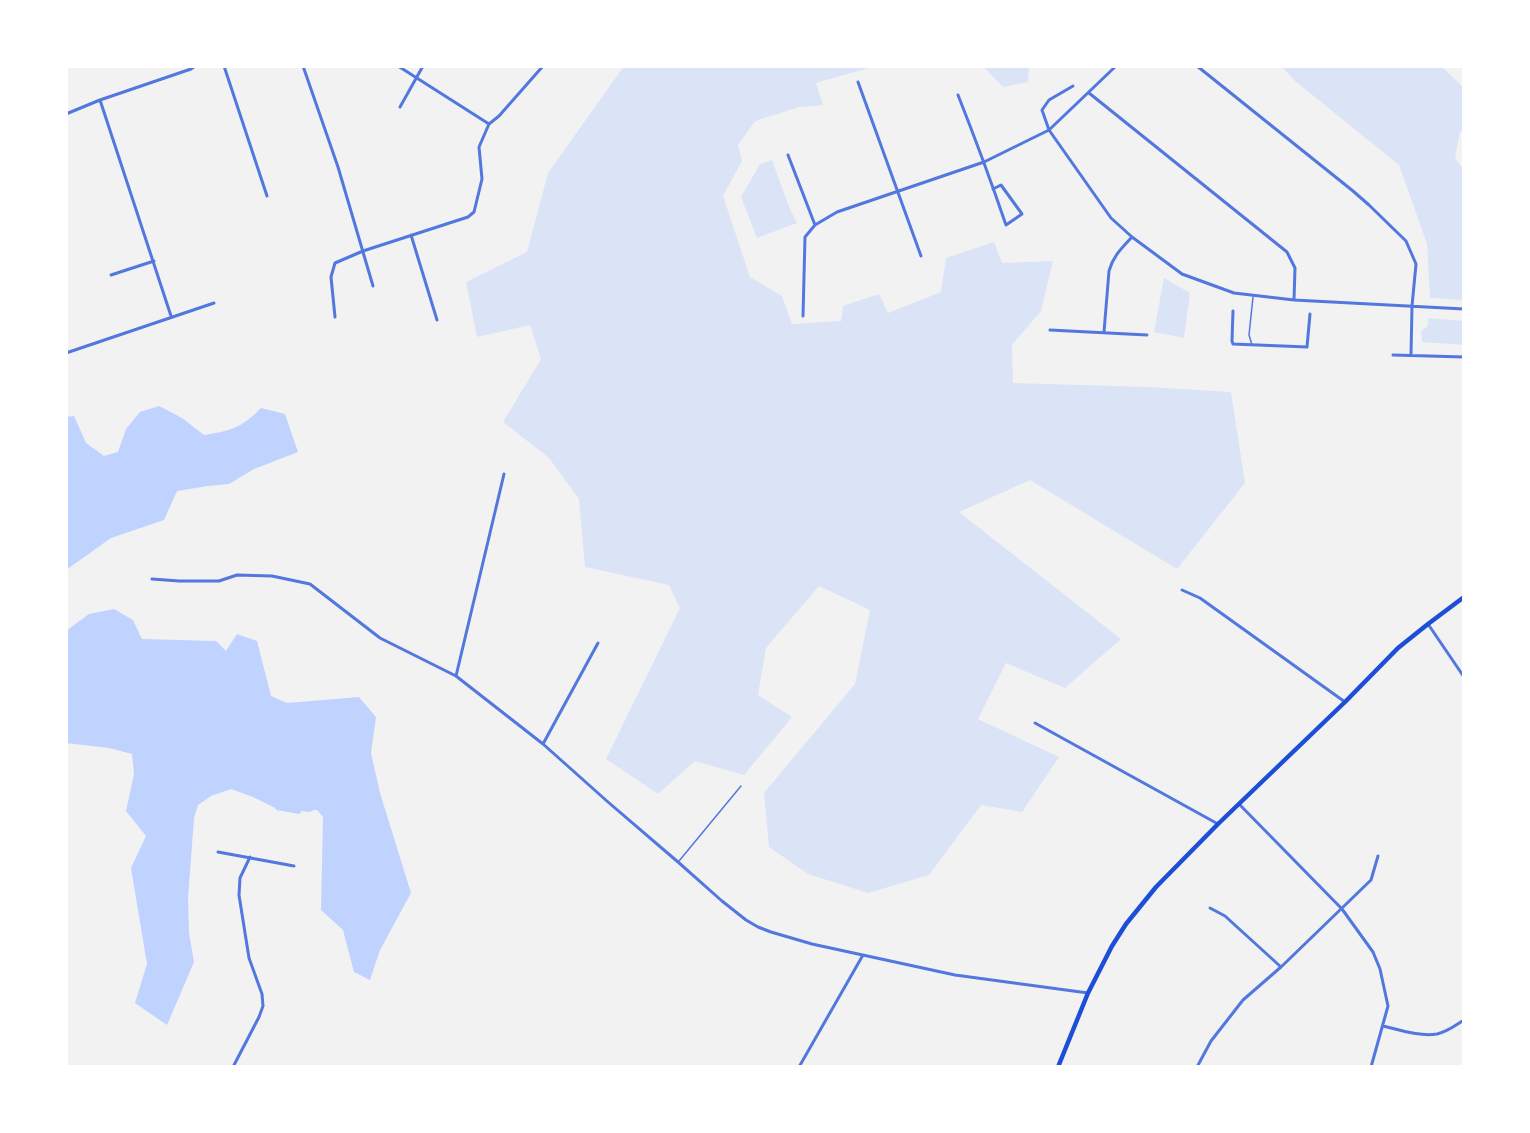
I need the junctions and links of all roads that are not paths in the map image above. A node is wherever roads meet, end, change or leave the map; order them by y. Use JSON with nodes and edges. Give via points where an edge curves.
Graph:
{"nodes":[{"id":1,"x":195,"y":66,"type":"edge"},
{"id":2,"x":224,"y":66,"type":"edge"},
{"id":3,"x":303,"y":66,"type":"edge"},
{"id":4,"x":398,"y":66,"type":"edge"},
{"id":5,"x":423,"y":66,"type":"edge"},
{"id":6,"x":543,"y":66,"type":"edge"},
{"id":7,"x":1116,"y":66,"type":"edge"},
{"id":8,"x":1197,"y":66,"type":"edge"},
{"id":9,"x":416,"y":77,"type":"junction"},
{"id":10,"x":858,"y":82,"type":"dead end"},
{"id":11,"x":1073,"y":86,"type":"dead end"},
{"id":12,"x":1089,"y":93,"type":"junction"},
{"id":13,"x":958,"y":95,"type":"dead end"},
{"id":14,"x":100,"y":100,"type":"junction"},
{"id":15,"x":400,"y":107,"type":"dead end"},
{"id":16,"x":66,"y":114,"type":"edge"},
{"id":17,"x":489,"y":124,"type":"junction"},
{"id":18,"x":1049,"y":130,"type":"junction"},
{"id":19,"x":788,"y":155,"type":"dead end"},
{"id":20,"x":984,"y":162,"type":"junction"},
{"id":21,"x":993,"y":189,"type":"junction"},
{"id":22,"x":898,"y":192,"type":"junction"},
{"id":23,"x":267,"y":196,"type":"dead end"},
{"id":24,"x":815,"y":225,"type":"junction"},
{"id":25,"x":411,"y":235,"type":"junction"},
{"id":26,"x":1132,"y":237,"type":"junction"},
{"id":27,"x":363,"y":251,"type":"junction"},
{"id":28,"x":921,"y":256,"type":"dead end"},
{"id":29,"x":154,"y":261,"type":"junction"},
{"id":30,"x":111,"y":274,"type":"dead end"},
{"id":31,"x":373,"y":286,"type":"dead end"},
{"id":32,"x":1253,"y":296,"type":"junction"},
{"id":33,"x":1294,"y":300,"type":"junction"},
{"id":34,"x":214,"y":303,"type":"dead end"},
{"id":35,"x":1413,"y":306,"type":"junction"},
{"id":36,"x":1464,"y":309,"type":"edge"},
{"id":37,"x":1233,"y":312,"type":"dead end"},
{"id":38,"x":1310,"y":314,"type":"dead end"},
{"id":39,"x":171,"y":316,"type":"junction"},
{"id":40,"x":803,"y":316,"type":"dead end"},
{"id":41,"x":335,"y":317,"type":"dead end"},
{"id":42,"x":437,"y":320,"type":"dead end"},
{"id":43,"x":1050,"y":330,"type":"dead end"},
{"id":44,"x":1104,"y":332,"type":"junction"},
{"id":45,"x":1148,"y":335,"type":"dead end"},
{"id":46,"x":1252,"y":345,"type":"junction"},
{"id":47,"x":66,"y":353,"type":"edge"},
{"id":48,"x":1393,"y":355,"type":"dead end"},
{"id":49,"x":1411,"y":355,"type":"junction"},
{"id":50,"x":1464,"y":357,"type":"edge"},
{"id":51,"x":504,"y":474,"type":"dead end"},
{"id":52,"x":152,"y":579,"type":"dead end"},
{"id":53,"x":1182,"y":590,"type":"dead end"},
{"id":54,"x":1464,"y":597,"type":"edge"},
{"id":55,"x":1428,"y":624,"type":"junction"},
{"id":56,"x":598,"y":643,"type":"dead end"},
{"id":57,"x":456,"y":676,"type":"junction"},
{"id":58,"x":1464,"y":677,"type":"edge"},
{"id":59,"x":1345,"y":702,"type":"junction"},
{"id":60,"x":1035,"y":723,"type":"dead end"},
{"id":61,"x":543,"y":744,"type":"junction"},
{"id":62,"x":741,"y":786,"type":"dead end"},
{"id":63,"x":1239,"y":804,"type":"junction"},
{"id":64,"x":1218,"y":825,"type":"junction"},
{"id":65,"x":218,"y":852,"type":"dead end"},
{"id":66,"x":1378,"y":856,"type":"dead end"},
{"id":67,"x":250,"y":857,"type":"junction"},
{"id":68,"x":678,"y":862,"type":"junction"},
{"id":69,"x":294,"y":866,"type":"dead end"},
{"id":70,"x":1210,"y":908,"type":"dead end"},
{"id":71,"x":1342,"y":909,"type":"junction"},
{"id":72,"x":863,"y":955,"type":"junction"},
{"id":73,"x":1281,"y":967,"type":"junction"},
{"id":74,"x":1088,"y":993,"type":"junction"},
{"id":75,"x":1464,"y":1020,"type":"edge"},
{"id":76,"x":1383,"y":1026,"type":"junction"},
{"id":77,"x":233,"y":1067,"type":"edge"},
{"id":78,"x":799,"y":1067,"type":"edge"},
{"id":79,"x":1058,"y":1067,"type":"edge"},
{"id":80,"x":1197,"y":1067,"type":"edge"},
{"id":81,"x":1371,"y":1067,"type":"edge"}],
"edges":[{"from":1,"to":14,"type":"street"},
{"from":2,"to":23,"type":"street"},
{"from":3,"to":27,"type":"street"},
{"from":4,"to":9,"type":"street"},
{"from":5,"to":9,"type":"street"},
{"from":6,"to":17,"type":"street"},
{"from":7,"to":12,"type":"street"},
{"from":8,"to":35,"type":"street","via":[[1353,191],[1406,241],[1416,264]]},
{"from":9,"to":15,"type":"street"},
{"from":9,"to":17,"type":"street"},
{"from":10,"to":22,"type":"street"},
{"from":11,"to":18,"type":"street","via":[[1049,100],[1042,110]]},
{"from":12,"to":18,"type":"street"},
{"from":12,"to":33,"type":"street","via":[[1287,252],[1295,268]]},
{"from":13,"to":20,"type":"street"},
{"from":14,"to":16,"type":"street"},
{"from":14,"to":29,"type":"street"},
{"from":17,"to":25,"type":"street","via":[[479,147],[482,179],[474,212]]},
{"from":18,"to":20,"type":"street"},
{"from":18,"to":26,"type":"street","via":[[1112,218]]},
{"from":19,"to":24,"type":"street"},
{"from":20,"to":21,"type":"street"},
{"from":20,"to":22,"type":"street"},
{"from":21,"to":21,"type":"street","via":[[1001,185],[1022,214],[1006,225]]},
{"from":22,"to":24,"type":"street","via":[[837,212]]},
{"from":22,"to":28,"type":"street"},
{"from":24,"to":40,"type":"street","via":[[805,237]]},
{"from":25,"to":27,"type":"street"},
{"from":25,"to":42,"type":"street"},
{"from":26,"to":32,"type":"street","via":[[1182,274]]},
{"from":26,"to":44,"type":"street","via":[[1115,256],[1109,271]]},
{"from":27,"to":31,"type":"street"},
{"from":27,"to":41,"type":"street","via":[[335,263],[331,277]]},
{"from":29,"to":30,"type":"street"},
{"from":29,"to":39,"type":"street"},
{"from":32,"to":33,"type":"street"},
{"from":32,"to":46,"type":"lane","via":[[1249,335]]},
{"from":33,"to":35,"type":"street"},
{"from":34,"to":39,"type":"street"},
{"from":35,"to":36,"type":"street"},
{"from":35,"to":49,"type":"street"},
{"from":37,"to":46,"type":"street","via":[[1232,342]]},
{"from":38,"to":46,"type":"street","via":[[1307,347]]},
{"from":39,"to":47,"type":"street"},
{"from":43,"to":44,"type":"street"},
{"from":44,"to":45,"type":"street"},
{"from":48,"to":49,"type":"street"},
{"from":49,"to":50,"type":"street"},
{"from":51,"to":57,"type":"street"},
{"from":52,"to":57,"type":"street","via":[[219,581],[237,575],[272,576],[310,584],[380,638]]},
{"from":53,"to":59,"type":"street","via":[[1200,598]]},
{"from":54,"to":55,"type":"main road"},
{"from":55,"to":58,"type":"street"},
{"from":55,"to":59,"type":"main road","via":[[1398,648]]},
{"from":56,"to":61,"type":"street"},
{"from":57,"to":61,"type":"street"},
{"from":59,"to":63,"type":"main road"},
{"from":60,"to":64,"type":"street"},
{"from":61,"to":68,"type":"street"},
{"from":62,"to":68,"type":"lane"},
{"from":63,"to":64,"type":"main road"},
{"from":63,"to":71,"type":"street"},
{"from":64,"to":74,"type":"main road","via":[[1156,887],[1126,924]]},
{"from":65,"to":67,"type":"street"},
{"from":66,"to":71,"type":"street","via":[[1371,880]]},
{"from":67,"to":69,"type":"street"},
{"from":67,"to":77,"type":"street","via":[[240,878],[239,895],[249,958],[263,1006]]},
{"from":68,"to":72,"type":"street","via":[[758,927]]},
{"from":70,"to":73,"type":"street","via":[[1225,916]]},
{"from":71,"to":73,"type":"street"},
{"from":71,"to":76,"type":"street","via":[[1373,952],[1380,969],[1388,1006]]},
{"from":72,"to":74,"type":"street","via":[[955,975]]},
{"from":72,"to":78,"type":"street"},
{"from":73,"to":80,"type":"street","via":[[1243,1000],[1211,1041]]},
{"from":74,"to":79,"type":"main road"},
{"from":75,"to":76,"type":"street","via":[[1436,1034]]},
{"from":76,"to":81,"type":"street"}]}
